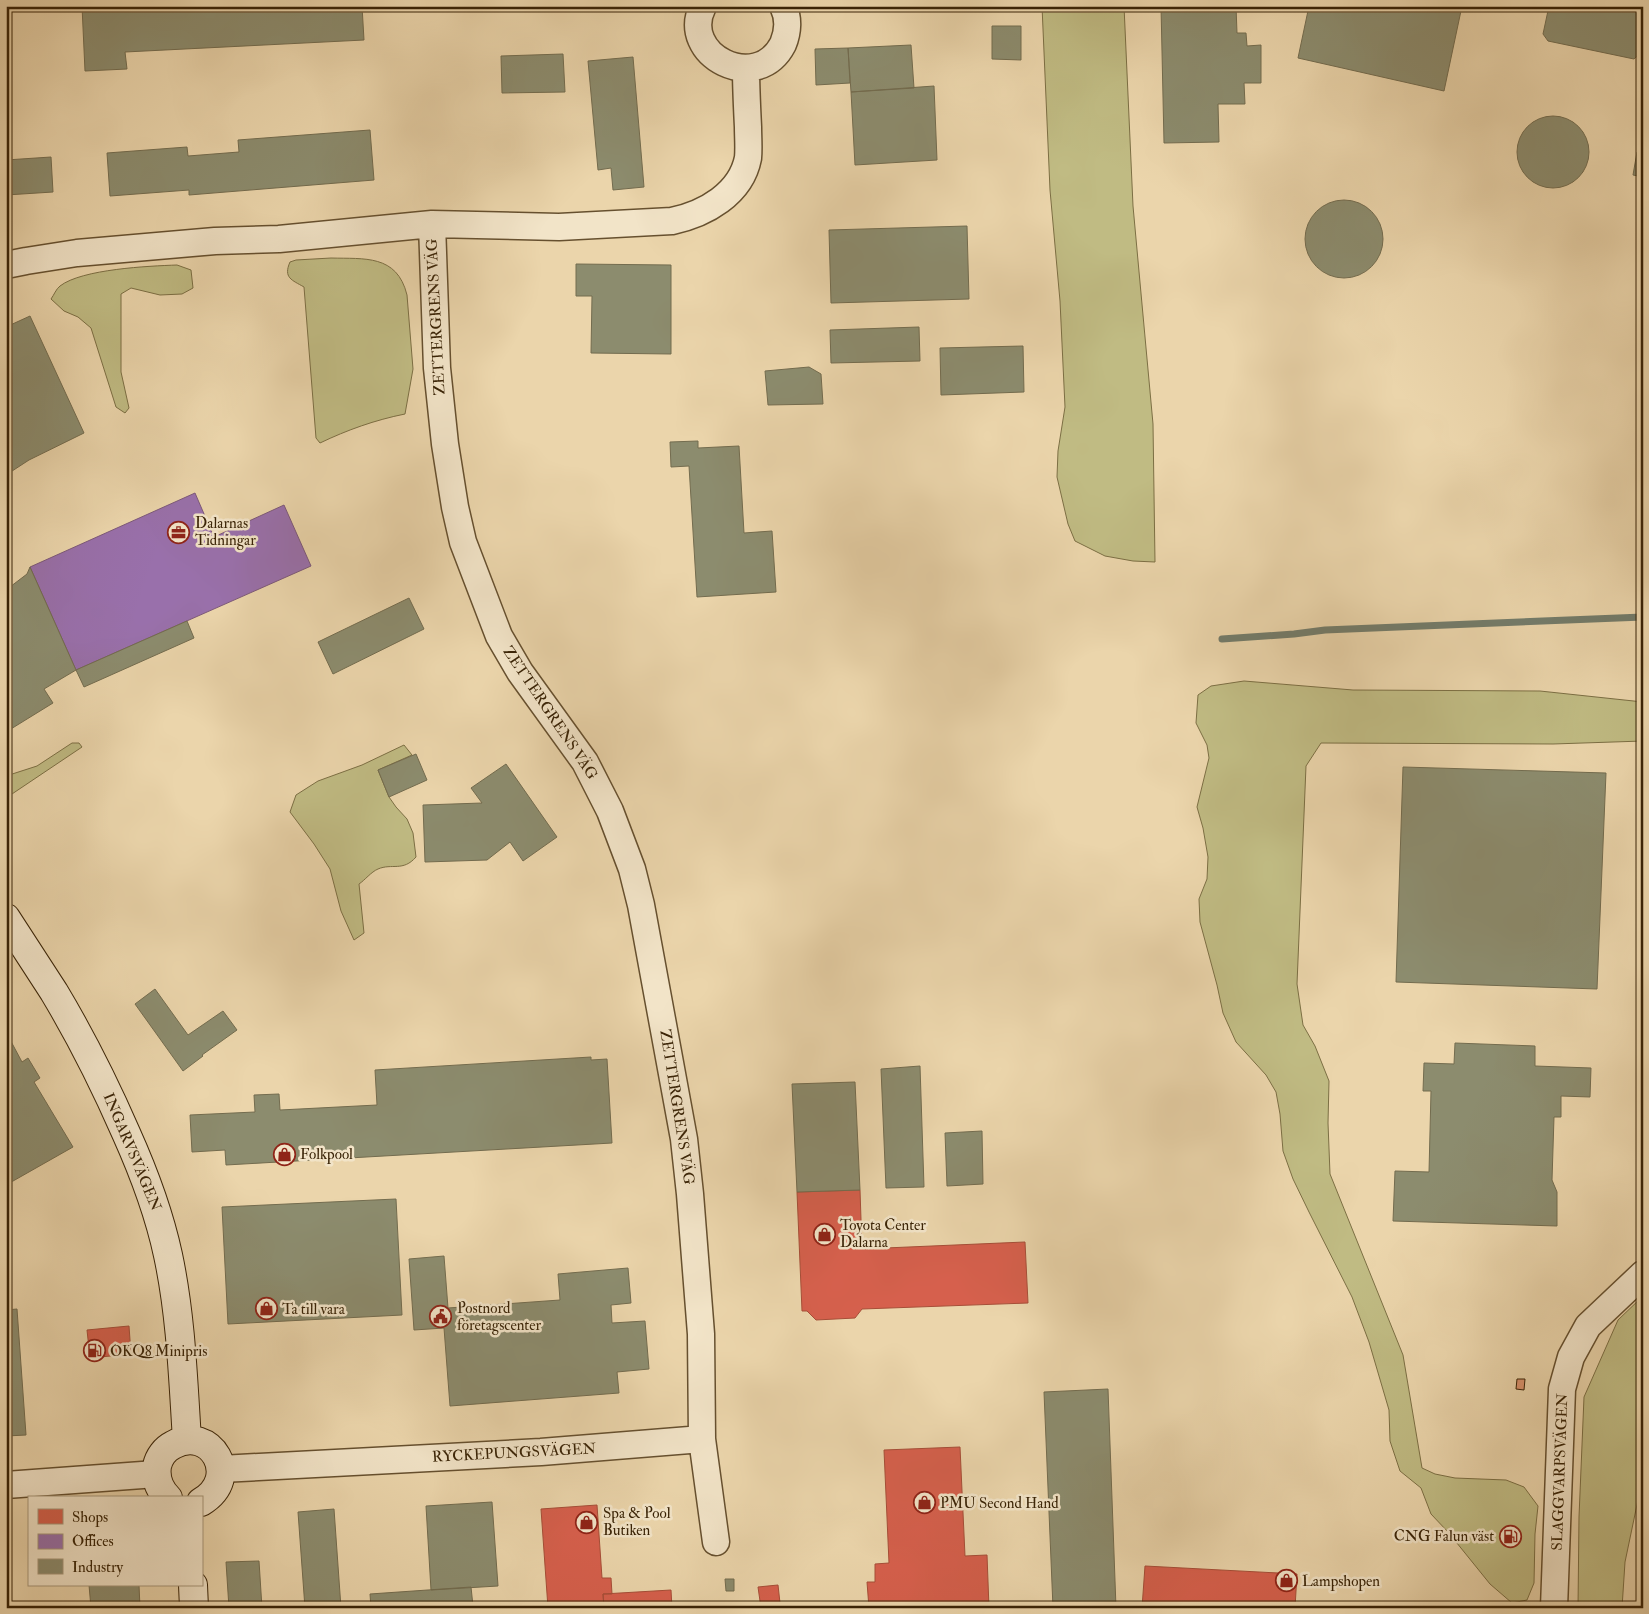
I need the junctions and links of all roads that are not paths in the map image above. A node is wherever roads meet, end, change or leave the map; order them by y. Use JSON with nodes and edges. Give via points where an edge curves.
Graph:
{"nodes":[{"id":1,"x":703,"y":6,"type":"edge"},
{"id":2,"x":783,"y":6,"type":"edge"},
{"id":3,"x":746,"y":68,"type":"junction"},
{"id":4,"x":432,"y":224,"type":"junction"},
{"id":5,"x":6,"y":265,"type":"edge"},
{"id":6,"x":6,"y":918,"type":"edge"},
{"id":7,"x":1643,"y":1274,"type":"edge"},
{"id":8,"x":702,"y":1439,"type":"junction"},
{"id":9,"x":188,"y":1440,"type":"junction"},
{"id":10,"x":221,"y":1469,"type":"junction"},
{"id":11,"x":156,"y":1474,"type":"junction"},
{"id":12,"x":6,"y":1485,"type":"edge"},
{"id":13,"x":166,"y":1496,"type":"edge"},
{"id":14,"x":202,"y":1501,"type":"edge"},
{"id":15,"x":716,"y":1542,"type":"dead end"},
{"id":16,"x":193,"y":1586,"type":"edge"},
{"id":17,"x":194,"y":1608,"type":"edge"},
{"id":18,"x":1554,"y":1608,"type":"edge"}],
"edges":[{"from":1,"to":3,"type":"street","via":[[699,25],[708,51],[732,67]]},
{"from":2,"to":3,"type":"street","via":[[788,24],[780,49],[759,66]]},
{"from":3,"to":4,"type":"street","name":"ZETTERGRENS VÄG","via":[[748,157],[734,187],[702,212],[672,221],[559,227]]},
{"from":4,"to":5,"type":"street","name":"ZETTERGRENS VÄG","via":[[77,253]]},
{"from":4,"to":8,"type":"street","name":"ZETTERGRENS VÄG","via":[[437,368],[445,444],[463,542],[499,636],[520,672],[585,762],[610,811],[632,869],[641,905],[684,1138],[701,1334]]},
{"from":6,"to":9,"type":"street","name":"INGARVSVÄGEN","via":[[78,1034],[142,1169],[168,1254],[176,1300]]},
{"from":7,"to":18,"type":"street","name":"SLAGGVARPSVÄGEN","via":[[1588,1326],[1571,1357],[1562,1389]]},
{"from":8,"to":10,"type":"street","name":"RYCKEPUNGSVÄGEN","via":[[541,1452]]},
{"from":8,"to":15,"type":"street"},
{"from":9,"to":10,"type":"street","via":[[210,1448],[216,1454]]},
{"from":9,"to":11,"type":"street","via":[[168,1447]]},
{"from":10,"to":14,"type":"street","via":[[216,1489]]},
{"from":11,"to":12,"type":"street"},
{"from":11,"to":13,"type":"street"},
{"from":16,"to":17,"type":"street"}]}
